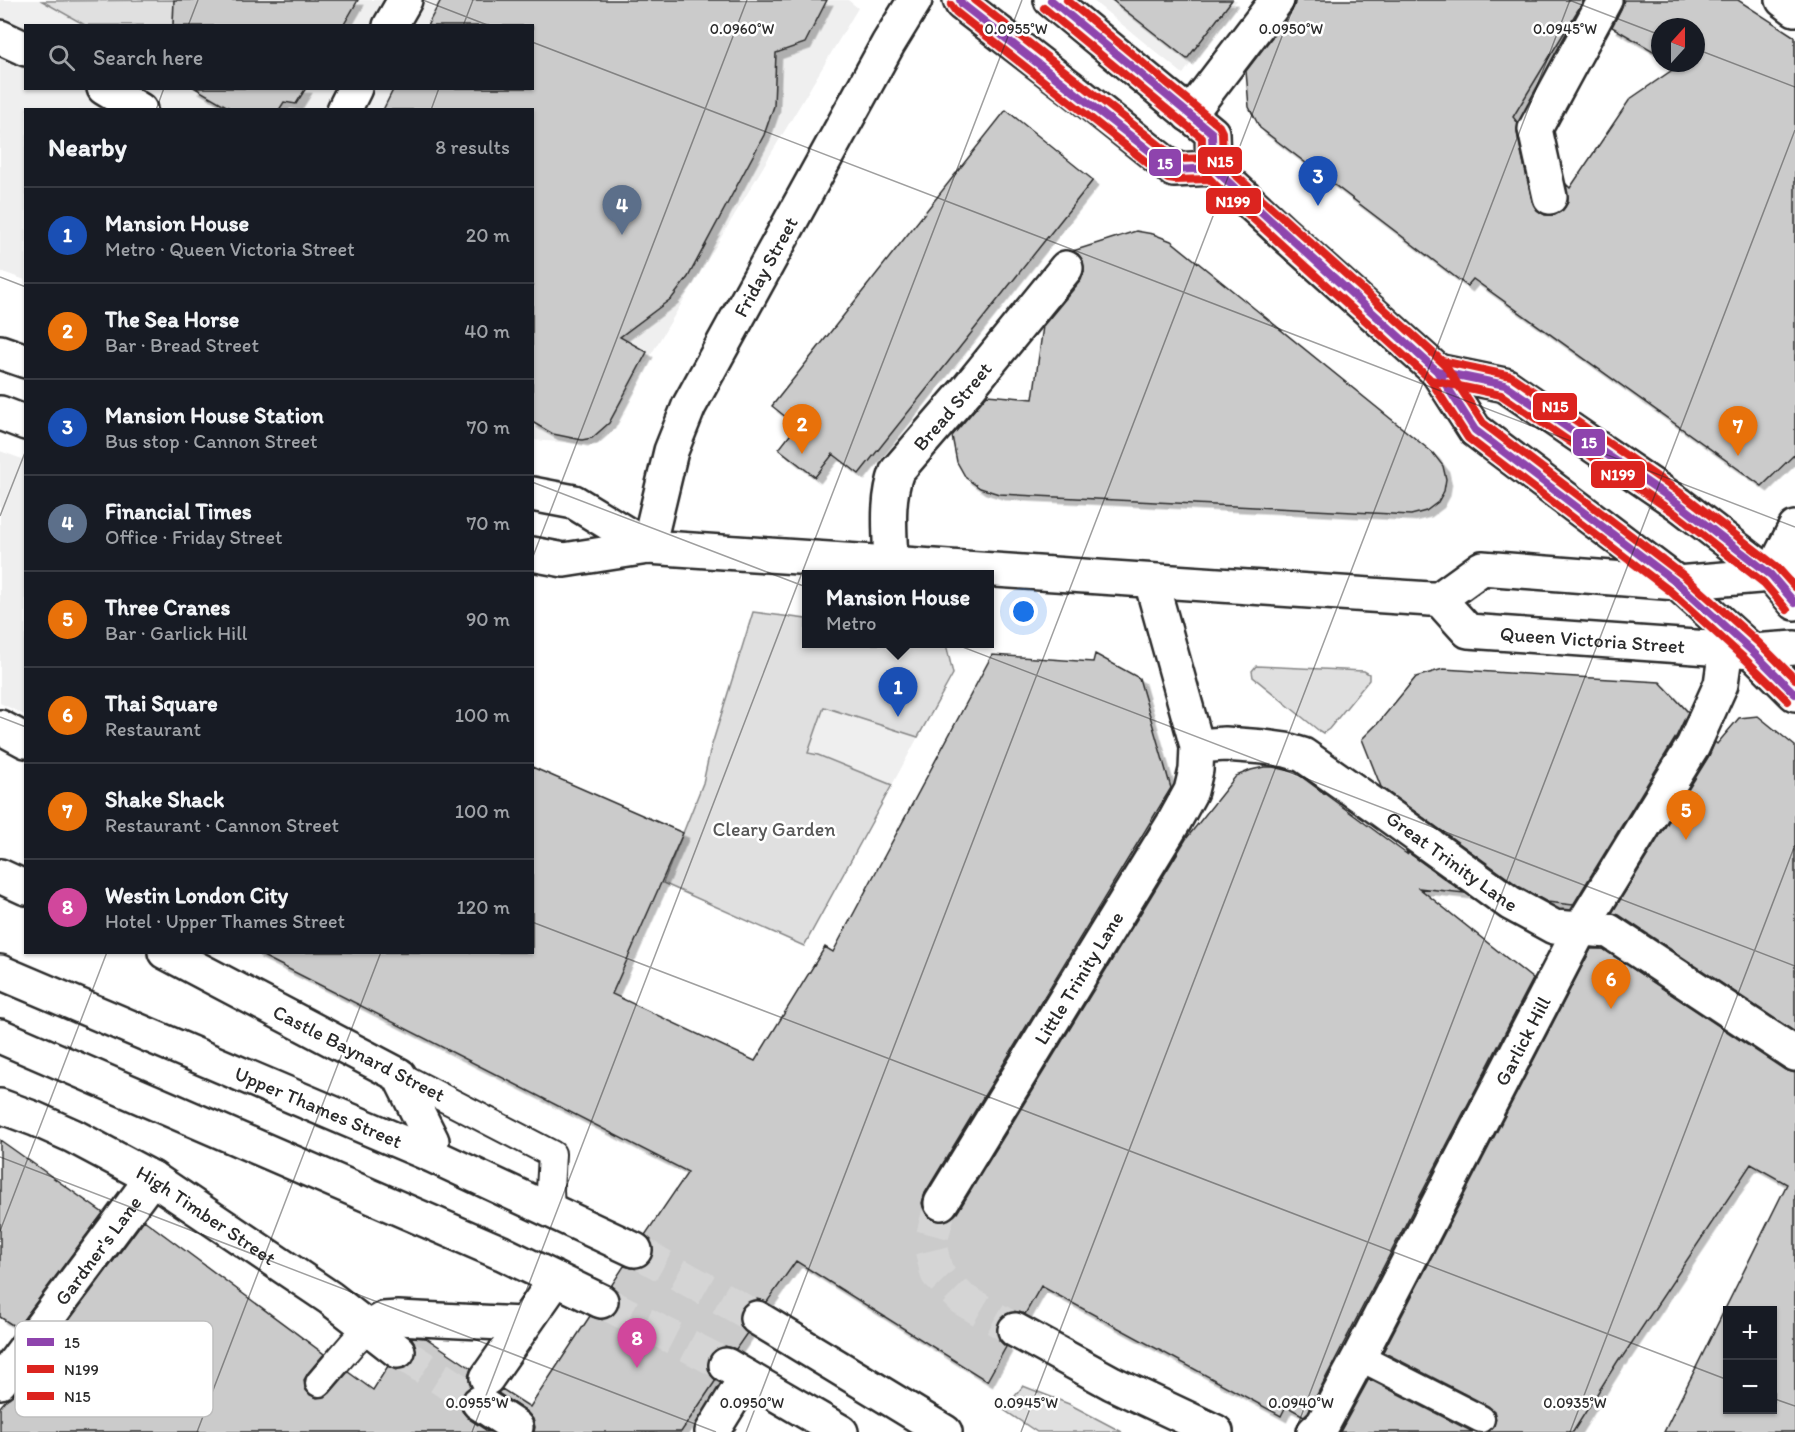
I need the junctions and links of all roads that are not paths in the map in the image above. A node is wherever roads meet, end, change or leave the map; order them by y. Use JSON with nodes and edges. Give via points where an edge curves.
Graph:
{"nodes":[{"id":1,"x":405,"y":0,"type":"edge"},
{"id":2,"x":915,"y":0,"type":"edge"},
{"id":3,"x":960,"y":0,"type":"edge"},
{"id":4,"x":1051,"y":0,"type":"edge"},
{"id":5,"x":1277,"y":0,"type":"edge"},
{"id":6,"x":1605,"y":0,"type":"edge"},
{"id":7,"x":1783,"y":0,"type":"edge"},
{"id":8,"x":1795,"y":9,"type":"edge"},
{"id":9,"x":391,"y":24,"type":"edge"},
{"id":10,"x":0,"y":37,"type":"edge"},
{"id":11,"x":24,"y":48,"type":"edge"},
{"id":12,"x":107,"y":90,"type":"edge"},
{"id":13,"x":354,"y":90,"type":"edge"},
{"id":14,"x":137,"y":108,"type":"edge"},
{"id":15,"x":345,"y":108,"type":"edge"},
{"id":16,"x":1189,"y":115,"type":"junction"},
{"id":17,"x":1214,"y":168,"type":"junction"},
{"id":18,"x":1550,"y":197,"type":"dead end"},
{"id":19,"x":1066,"y":268,"type":"dead end"},
{"id":20,"x":0,"y":352,"type":"edge"},
{"id":21,"x":24,"y":360,"type":"edge"},
{"id":22,"x":1437,"y":371,"type":"junction"},
{"id":23,"x":0,"y":413,"type":"edge"},
{"id":24,"x":24,"y":422,"type":"edge"},
{"id":25,"x":534,"y":494,"type":"edge"},
{"id":26,"x":1795,"y":528,"type":"edge"},
{"id":27,"x":648,"y":547,"type":"junction"},
{"id":28,"x":534,"y":554,"type":"edge"},
{"id":29,"x":891,"y":563,"type":"junction"},
{"id":30,"x":992,"y":570,"type":"edge"},
{"id":31,"x":994,"y":570,"type":"edge"},
{"id":32,"x":1783,"y":575,"type":"edge"},
{"id":33,"x":1151,"y":581,"type":"junction"},
{"id":34,"x":1677,"y":582,"type":"junction"},
{"id":35,"x":1439,"y":599,"type":"junction"},
{"id":36,"x":1795,"y":603,"type":"edge"},
{"id":37,"x":1795,"y":648,"type":"edge"},
{"id":38,"x":1739,"y":649,"type":"junction"},
{"id":39,"x":1795,"y":694,"type":"edge"},
{"id":40,"x":0,"y":727,"type":"edge"},
{"id":41,"x":24,"y":740,"type":"edge"},
{"id":42,"x":1197,"y":746,"type":"junction"},
{"id":43,"x":0,"y":876,"type":"edge"},
{"id":44,"x":24,"y":887,"type":"edge"},
{"id":45,"x":1581,"y":928,"type":"junction"},
{"id":46,"x":171,"y":954,"type":"edge"},
{"id":47,"x":0,"y":972,"type":"edge"},
{"id":48,"x":0,"y":1035,"type":"edge"},
{"id":49,"x":1795,"y":1054,"type":"edge"},
{"id":50,"x":399,"y":1075,"type":"junction"},
{"id":51,"x":0,"y":1106,"type":"edge"},
{"id":52,"x":429,"y":1154,"type":"junction"},
{"id":53,"x":152,"y":1178,"type":"junction"},
{"id":54,"x":941,"y":1203,"type":"tunnel mouth"},
{"id":55,"x":551,"y":1211,"type":"junction"},
{"id":56,"x":635,"y":1250,"type":"tunnel mouth"},
{"id":57,"x":556,"y":1279,"type":"junction"},
{"id":58,"x":601,"y":1300,"type":"tunnel mouth"},
{"id":59,"x":757,"y":1318,"type":"tunnel mouth"},
{"id":60,"x":45,"y":1321,"type":"edge"},
{"id":61,"x":523,"y":1324,"type":"junction"},
{"id":62,"x":368,"y":1328,"type":"junction"},
{"id":63,"x":1015,"y":1330,"type":"tunnel mouth"},
{"id":64,"x":398,"y":1351,"type":"tunnel mouth"},
{"id":65,"x":1359,"y":1357,"type":"junction"},
{"id":66,"x":15,"y":1362,"type":"edge"},
{"id":67,"x":0,"y":1382,"type":"edge"},
{"id":68,"x":319,"y":1383,"type":"dead end"},
{"id":69,"x":1481,"y":1419,"type":"dead end"},
{"id":70,"x":516,"y":1427,"type":"dead end"},
{"id":71,"x":712,"y":1432,"type":"edge"},
{"id":72,"x":841,"y":1432,"type":"edge"},
{"id":73,"x":945,"y":1432,"type":"edge"},
{"id":74,"x":1216,"y":1432,"type":"edge"},
{"id":75,"x":1314,"y":1432,"type":"edge"}],
"edges":[{"from":1,"to":9,"type":"street"},
{"from":2,"to":27,"type":"street","name":"Friday Street","via":[[689,406],[671,451]]},
{"from":3,"to":17,"type":"street","via":[[1174,170]]},
{"from":4,"to":16,"type":"street"},
{"from":5,"to":16,"type":"street"},
{"from":6,"to":18,"type":"street","via":[[1534,129]]},
{"from":7,"to":8,"type":"street"},
{"from":10,"to":11,"type":"street"},
{"from":12,"to":14,"type":"street"},
{"from":13,"to":15,"type":"street"},
{"from":16,"to":17,"type":"street","via":[[1212,133]]},
{"from":17,"to":22,"type":"street"},
{"from":19,"to":29,"type":"street","name":"Bread Street","via":[[897,471],[889,510]]},
{"from":20,"to":21,"type":"street"},
{"from":22,"to":32,"type":"street","via":[[1505,385]]},
{"from":22,"to":34,"type":"street","via":[[1474,430]]},
{"from":23,"to":24,"type":"street"},
{"from":25,"to":27,"type":"street","via":[[574,502]]},
{"from":26,"to":32,"type":"street"},
{"from":27,"to":28,"type":"street","via":[[564,560]]},
{"from":27,"to":29,"type":"street"},
{"from":29,"to":30,"type":"street"},
{"from":31,"to":33,"type":"street"},
{"from":32,"to":34,"type":"street"},
{"from":32,"to":36,"type":"street"},
{"from":33,"to":35,"type":"street"},
{"from":33,"to":42,"type":"street"},
{"from":34,"to":35,"type":"street","via":[[1482,568]]},
{"from":34,"to":38,"type":"street"},
{"from":35,"to":38,"type":"street","name":"Queen Victoria Street","via":[[1468,631]]},
{"from":37,"to":38,"type":"street","name":"Queen Victoria Street"},
{"from":38,"to":39,"type":"street"},
{"from":38,"to":45,"type":"street","name":"Garlick Hill","via":[[1693,746]]},
{"from":40,"to":41,"type":"street"},
{"from":42,"to":45,"type":"street","name":"Great Trinity Lane","via":[[1226,744],[1286,750],[1303,756],[1510,903],[1554,927]]},
{"from":42,"to":54,"type":"street","name":"Little Trinity Lane","via":[[1191,791],[1174,822]]},
{"from":43,"to":44,"type":"street"},
{"from":45,"to":49,"type":"street","name":"Great Trinity Lane","via":[[1609,931]]},
{"from":45,"to":65,"type":"street","name":"Garlick Hill"},
{"from":46,"to":50,"type":"street","name":"Castle Baynard Street"},
{"from":47,"to":52,"type":"street","name":"Upper Thames Street"},
{"from":48,"to":57,"type":"street"},
{"from":50,"to":52,"type":"street","via":[[432,1141]]},
{"from":50,"to":55,"type":"lane","name":"Castle Baynard Street","via":[[552,1154]]},
{"from":51,"to":53,"type":"street","name":"High Timber Street","via":[[73,1136]]},
{"from":52,"to":55,"type":"street","name":"Upper Thames Street"},
{"from":53,"to":60,"type":"street","name":"Gardner's Lane"},
{"from":53,"to":62,"type":"street","name":"High Timber Street"},
{"from":55,"to":56,"type":"street","name":"Upper Thames Street"},
{"from":57,"to":58,"type":"street"},
{"from":57,"to":61,"type":"street"},
{"from":59,"to":73,"type":"street"},
{"from":61,"to":62,"type":"street","via":[[398,1318],[383,1319]]},
{"from":61,"to":70,"type":"street","via":[[483,1391]]},
{"from":62,"to":64,"type":"street","name":"High Timber Street"},
{"from":62,"to":68,"type":"lane"},
{"from":63,"to":74,"type":"street","via":[[1112,1383]]},
{"from":65,"to":69,"type":"lane"},
{"from":65,"to":75,"type":"street","name":"Garlick Hill","via":[[1323,1424]]},
{"from":66,"to":67,"type":"street","name":"Gardner's Lane"},
{"from":71,"to":72,"type":"street","via":[[736,1371]]}]}
